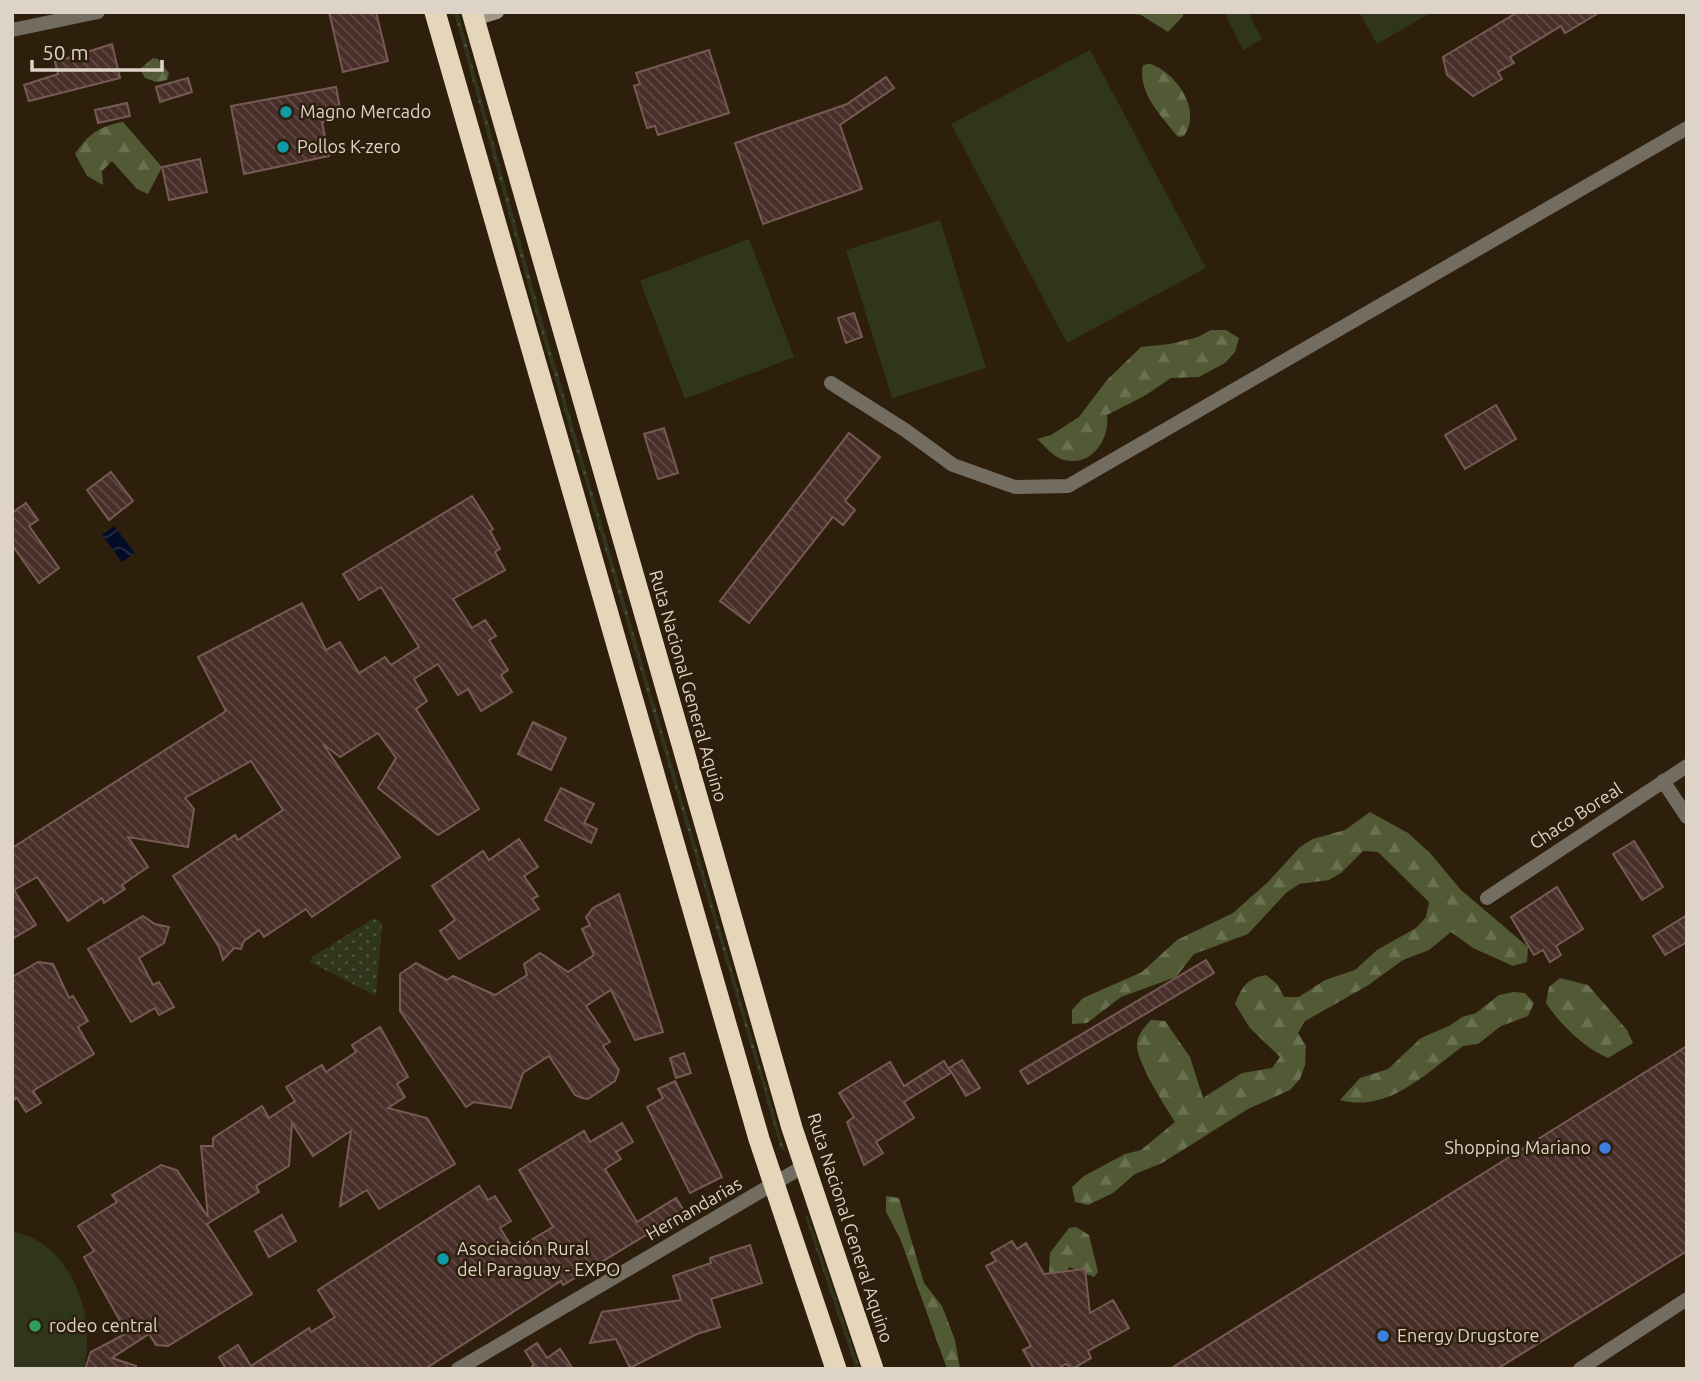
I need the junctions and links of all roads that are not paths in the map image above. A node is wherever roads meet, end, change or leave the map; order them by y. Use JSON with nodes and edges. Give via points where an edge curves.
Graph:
{"nodes":[{"id":1,"x":98,"y":12,"type":"edge"},
{"id":2,"x":435,"y":12,"type":"edge"},
{"id":3,"x":497,"y":12,"type":"edge"},
{"id":4,"x":473,"y":16,"type":"edge"},
{"id":5,"x":12,"y":30,"type":"edge"},
{"id":6,"x":1687,"y":128,"type":"edge"},
{"id":7,"x":831,"y":383,"type":"dead end"},
{"id":8,"x":1687,"y":765,"type":"edge"},
{"id":9,"x":1663,"y":782,"type":"junction"},
{"id":10,"x":1687,"y":817,"type":"edge"},
{"id":11,"x":1487,"y":898,"type":"dead end"},
{"id":12,"x":804,"y":1166,"type":"junction"},
{"id":13,"x":774,"y":1185,"type":"junction"},
{"id":14,"x":1687,"y":1299,"type":"edge"},
{"id":15,"x":458,"y":1369,"type":"edge"},
{"id":16,"x":836,"y":1369,"type":"edge"},
{"id":17,"x":873,"y":1369,"type":"edge"},
{"id":18,"x":1580,"y":1369,"type":"edge"}],
"edges":[{"from":1,"to":5,"type":"street"},
{"from":2,"to":13,"type":"highway"},
{"from":3,"to":4,"type":"street"},
{"from":4,"to":12,"type":"highway","name":"Ruta Nacional General Aquino"},
{"from":6,"to":7,"type":"street","via":[[1068,486],[1015,487],[953,465]]},
{"from":8,"to":9,"type":"street","name":"Chaco Boreal"},
{"from":9,"to":10,"type":"street"},
{"from":9,"to":11,"type":"street","name":"Chaco Boreal"},
{"from":12,"to":13,"type":"street","name":"Hernandarias"},
{"from":12,"to":17,"type":"highway","name":"Ruta Nacional General Aquino"},
{"from":13,"to":15,"type":"street","name":"Hernandarias"},
{"from":13,"to":16,"type":"highway"},
{"from":14,"to":18,"type":"street"}]}
